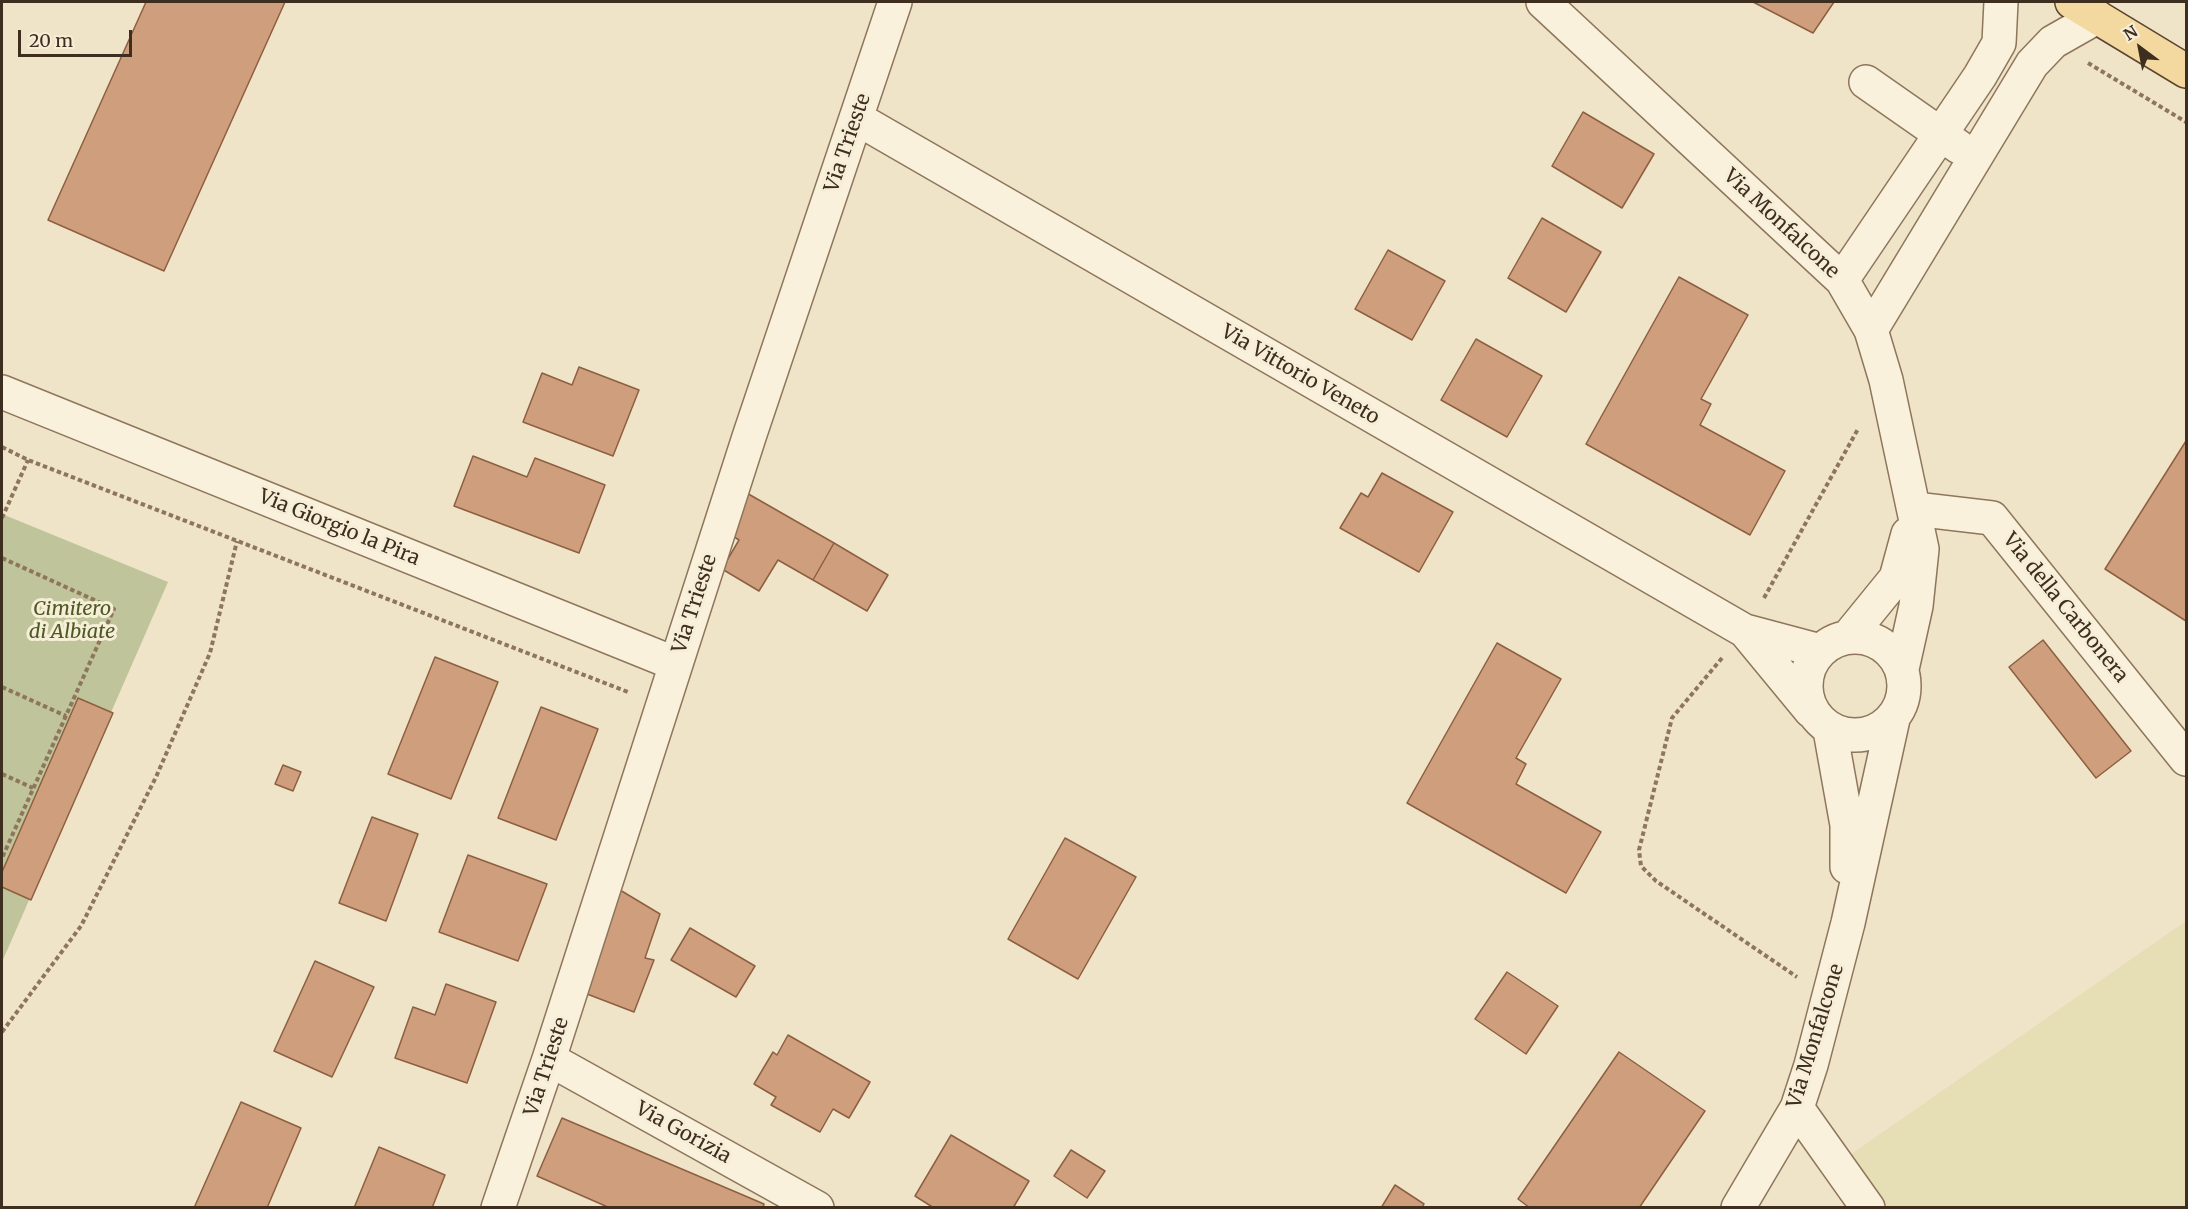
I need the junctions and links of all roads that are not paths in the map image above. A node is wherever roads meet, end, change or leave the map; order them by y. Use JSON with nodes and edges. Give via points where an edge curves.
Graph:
{"nodes":[{"id":1,"x":895,"y":2,"type":"edge"},
{"id":2,"x":1543,"y":2,"type":"edge"},
{"id":3,"x":2001,"y":2,"type":"edge"},
{"id":4,"x":2084,"y":9,"type":"edge"},
{"id":5,"x":2187,"y":71,"type":"edge"},
{"id":6,"x":1866,"y":82,"type":"dead end"},
{"id":7,"x":856,"y":118,"type":"junction"},
{"id":8,"x":1940,"y":135,"type":"junction"},
{"id":9,"x":1975,"y":158,"type":"junction"},
{"id":10,"x":1842,"y":280,"type":"junction"},
{"id":11,"x":1871,"y":330,"type":"junction"},
{"id":12,"x":2,"y":392,"type":"edge"},
{"id":13,"x":1915,"y":509,"type":"junction"},
{"id":14,"x":1745,"y":631,"type":"junction"},
{"id":15,"x":1834,"y":644,"type":"junction"},
{"id":16,"x":676,"y":664,"type":"junction"},
{"id":17,"x":1902,"y":669,"type":"junction"},
{"id":18,"x":1893,"y":719,"type":"junction"},
{"id":19,"x":1823,"y":723,"type":"junction"},
{"id":20,"x":2187,"y":759,"type":"edge"},
{"id":21,"x":1848,"y":923,"type":"junction"},
{"id":22,"x":549,"y":1059,"type":"junction"},
{"id":23,"x":1797,"y":1108,"type":"junction"},
{"id":24,"x":498,"y":1208,"type":"edge"},
{"id":25,"x":817,"y":1208,"type":"edge"},
{"id":26,"x":1738,"y":1208,"type":"edge"},
{"id":27,"x":1868,"y":1208,"type":"edge"}],
"edges":[{"from":1,"to":7,"type":"street","name":"Via Trieste"},
{"from":2,"to":10,"type":"street","name":"Via Monfalcone"},
{"from":3,"to":8,"type":"street","via":[[1999,43]]},
{"from":4,"to":5,"type":"main road"},
{"from":4,"to":9,"type":"street","via":[[2032,64]]},
{"from":6,"to":8,"type":"street"},
{"from":7,"to":14,"type":"street","name":"Via Vittorio Veneto"},
{"from":7,"to":16,"type":"street","name":"Via Trieste"},
{"from":8,"to":9,"type":"street"},
{"from":8,"to":10,"type":"street"},
{"from":9,"to":11,"type":"street"},
{"from":10,"to":11,"type":"street","name":"Via Monfalcone"},
{"from":11,"to":13,"type":"street","name":"Via Monfalcone"},
{"from":12,"to":16,"type":"street","name":"Via Giorgio la Pira"},
{"from":13,"to":15,"type":"street","name":"Via Monfalcone","via":[[1896,578]]},
{"from":13,"to":17,"type":"street","name":"Via Monfalcone","via":[[1922,549],[1916,606]]},
{"from":13,"to":20,"type":"street","name":"Via della Carbonera","via":[[1992,518]]},
{"from":14,"to":15,"type":"street","name":"Via Vittorio Veneto"},
{"from":14,"to":19,"type":"street","name":"Via Vittorio Veneto"},
{"from":15,"to":17,"type":"street","via":[[1863,637],[1893,654]]},
{"from":15,"to":19,"type":"street","via":[[1810,666],[1806,679],[1807,697]]},
{"from":16,"to":22,"type":"street","name":"Via Trieste"},
{"from":17,"to":18,"type":"street","via":[[1904,697]]},
{"from":18,"to":19,"type":"street","via":[[1864,736],[1846,735]]},
{"from":18,"to":21,"type":"street","name":"Via Monfalcone"},
{"from":19,"to":21,"type":"street","name":"Via Monfalcone","via":[[1847,825]]},
{"from":21,"to":23,"type":"street","name":"Via Monfalcone"},
{"from":22,"to":24,"type":"street","name":"Via Trieste"},
{"from":22,"to":25,"type":"street","name":"Via Gorizia"},
{"from":23,"to":26,"type":"street","name":"Via Monfalcone"},
{"from":23,"to":27,"type":"street"}]}
